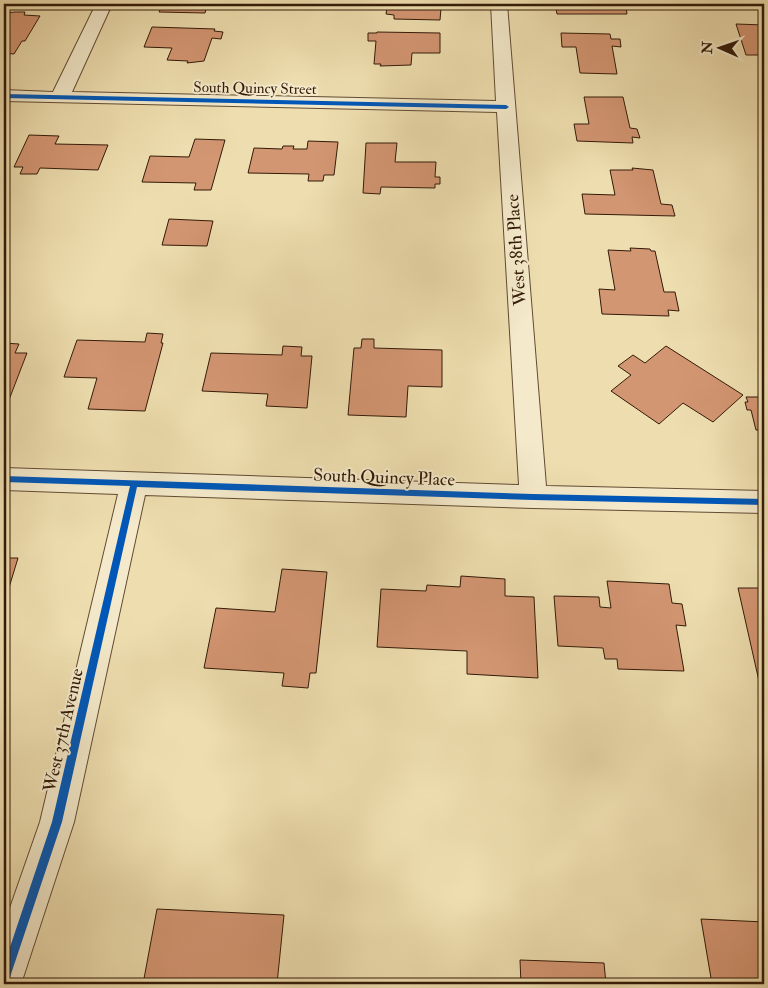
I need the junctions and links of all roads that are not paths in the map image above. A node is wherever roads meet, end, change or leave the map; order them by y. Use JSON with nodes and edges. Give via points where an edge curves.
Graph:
{"nodes":[{"id":1,"x":104,"y":4,"type":"edge"},
{"id":2,"x":499,"y":4,"type":"edge"},
{"id":3,"x":4,"y":96,"type":"edge"},
{"id":4,"x":60,"y":97,"type":"junction"},
{"id":5,"x":506,"y":107,"type":"junction"},
{"id":6,"x":4,"y":479,"type":"edge"},
{"id":7,"x":134,"y":483,"type":"junction"},
{"id":8,"x":533,"y":497,"type":"junction"},
{"id":9,"x":764,"y":502,"type":"edge"},
{"id":10,"x":4,"y":980,"type":"edge"}],
"edges":[{"from":1,"to":4,"type":"street"},
{"from":2,"to":5,"type":"street","name":"West 38th Place"},
{"from":3,"to":4,"type":"street","name":"South Quincy Street"},
{"from":4,"to":5,"type":"street","name":"South Quincy Street"},
{"from":5,"to":8,"type":"street","name":"West 38th Place"},
{"from":6,"to":7,"type":"street","name":"South Quincy Place"},
{"from":7,"to":8,"type":"street","name":"South Quincy Place"},
{"from":7,"to":10,"type":"street","name":"West 37th Avenue","via":[[57,822]]},
{"from":8,"to":9,"type":"street","name":"South Quincy Place"}]}
